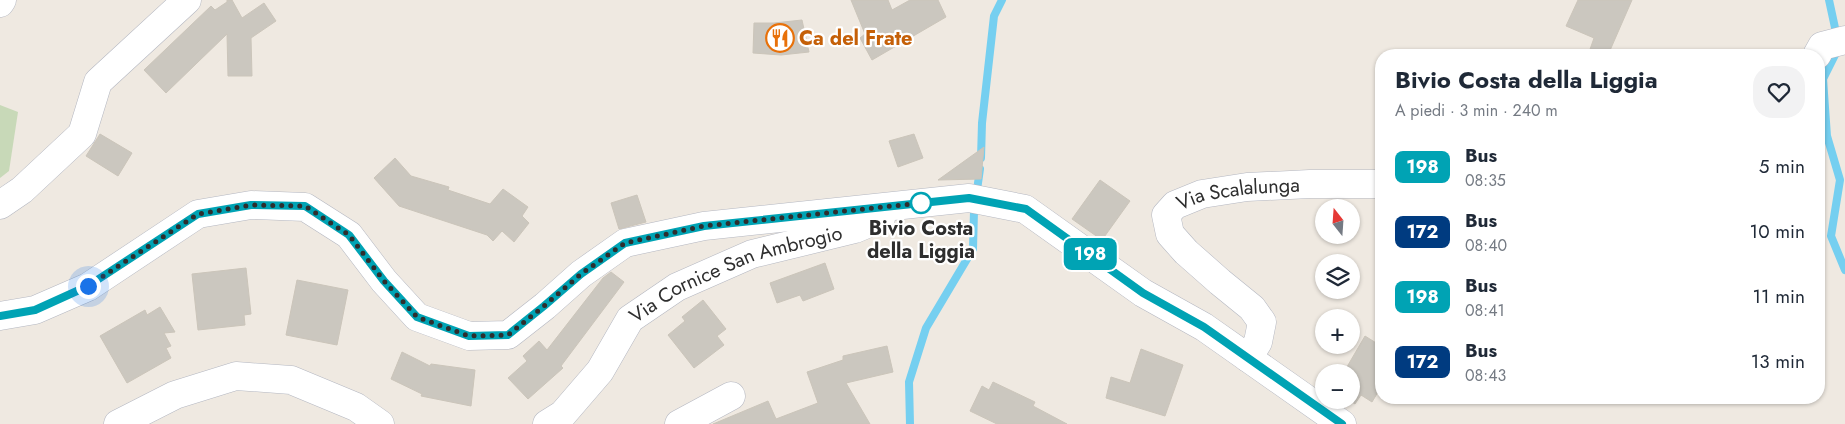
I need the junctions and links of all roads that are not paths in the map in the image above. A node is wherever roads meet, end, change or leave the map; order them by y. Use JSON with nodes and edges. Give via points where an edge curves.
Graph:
{"nodes":[{"id":1,"x":187,"y":0,"type":"edge"},
{"id":2,"x":1375,"y":184,"type":"edge"},
{"id":3,"x":914,"y":204,"type":"junction"},
{"id":4,"x":0,"y":205,"type":"edge"},
{"id":5,"x":0,"y":316,"type":"edge"},
{"id":6,"x":1248,"y":358,"type":"junction"},
{"id":7,"x":731,"y":396,"type":"dead end"},
{"id":8,"x":118,"y":424,"type":"edge"},
{"id":9,"x":380,"y":424,"type":"edge"},
{"id":10,"x":546,"y":424,"type":"edge"},
{"id":11,"x":679,"y":424,"type":"edge"},
{"id":12,"x":1342,"y":424,"type":"edge"}],
"edges":[{"from":1,"to":4,"type":"street","via":[[98,82],[82,134],[22,190]]},
{"from":2,"to":6,"type":"street","name":"Via Scalalunga","via":[[1247,187],[1202,194],[1175,205],[1166,216],[1170,234],[1252,308],[1262,322],[1258,342]]},
{"from":3,"to":5,"type":"street","name":"Via Cornice San Ambrogio","via":[[704,226],[625,243],[581,274],[508,335],[469,336],[417,317],[349,235],[305,206],[251,205],[198,214],[88,286],[35,310]]},
{"from":3,"to":6,"type":"street","name":"Via Cornice San Ambrogio","via":[[969,198],[1026,209],[1143,293],[1204,327]]},
{"from":3,"to":10,"type":"street","name":"Via Cornice San Ambrogio","via":[[854,229],[752,254],[677,287],[630,319],[600,370],[563,414]]},
{"from":6,"to":12,"type":"street","name":"Via Cornice San Ambrogio"},
{"from":7,"to":11,"type":"street"},
{"from":8,"to":9,"type":"street","via":[[175,395],[236,376],[291,380],[356,407]]}]}
